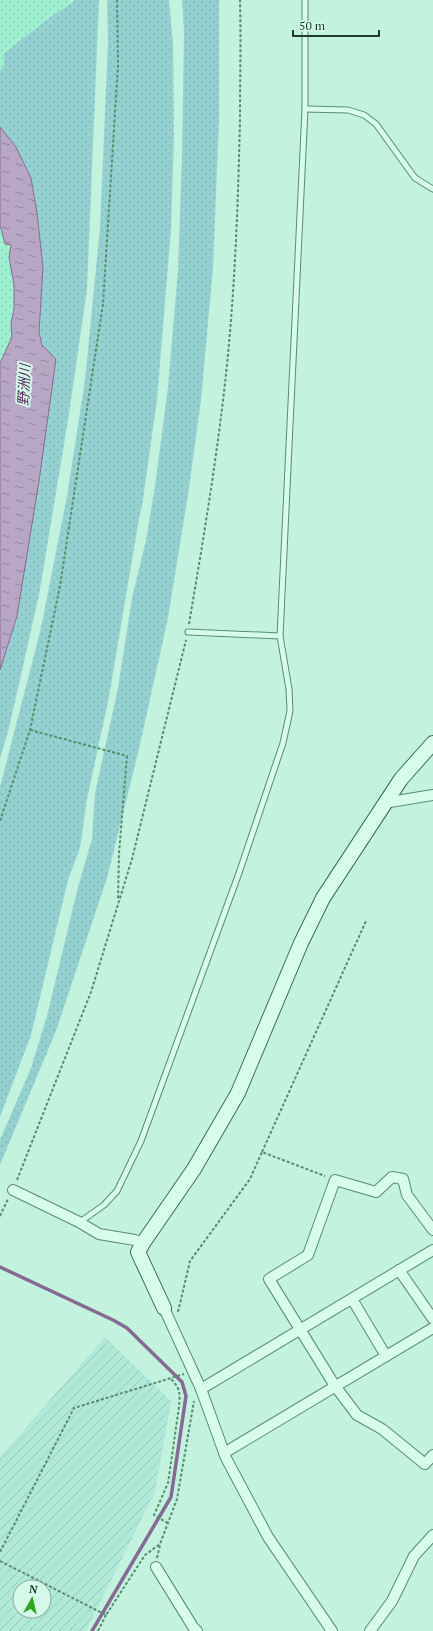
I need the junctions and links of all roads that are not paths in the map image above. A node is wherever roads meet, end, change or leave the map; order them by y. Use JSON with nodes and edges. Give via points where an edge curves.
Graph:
{"nodes":[{"id":1,"x":305,"y":0,"type":"edge"},
{"id":2,"x":305,"y":109,"type":"junction"},
{"id":3,"x":433,"y":189,"type":"edge"},
{"id":4,"x":188,"y":632,"type":"road end"},
{"id":5,"x":280,"y":636,"type":"junction"},
{"id":6,"x":433,"y":743,"type":"edge"},
{"id":7,"x":433,"y":795,"type":"edge"},
{"id":8,"x":384,"y":803,"type":"junction"},
{"id":9,"x":13,"y":1190,"type":"road end"},
{"id":10,"x":79,"y":1222,"type":"junction"},
{"id":11,"x":433,"y":1230,"type":"edge"},
{"id":12,"x":143,"y":1243,"type":"junction"},
{"id":13,"x":433,"y":1250,"type":"edge"},
{"id":14,"x":399,"y":1270,"type":"junction"},
{"id":15,"x":352,"y":1299,"type":"junction"},
{"id":16,"x":164,"y":1308,"type":"joint"},
{"id":17,"x":433,"y":1319,"type":"edge"},
{"id":18,"x":433,"y":1328,"type":"edge"},
{"id":19,"x":301,"y":1330,"type":"junction"},
{"id":20,"x":386,"y":1356,"type":"junction"},
{"id":21,"x":335,"y":1386,"type":"junction"},
{"id":22,"x":201,"y":1389,"type":"junction"},
{"id":23,"x":224,"y":1452,"type":"junction"},
{"id":24,"x":433,"y":1455,"type":"edge"},
{"id":25,"x":433,"y":1535,"type":"edge"},
{"id":26,"x":156,"y":1567,"type":"dead end"},
{"id":27,"x":197,"y":1631,"type":"edge"},
{"id":28,"x":332,"y":1631,"type":"edge"},
{"id":29,"x":370,"y":1631,"type":"edge"}],
"edges":[{"from":1,"to":2,"type":"lane"},
{"from":2,"to":3,"type":"lane","via":[[348,110],[364,115],[376,124],[415,178]]},
{"from":2,"to":5,"type":"lane"},
{"from":4,"to":5,"type":"lane"},
{"from":5,"to":10,"type":"lane","via":[[290,711],[239,873],[141,1141],[117,1191],[104,1205]]},
{"from":6,"to":8,"type":"street","via":[[401,779]]},
{"from":7,"to":8,"type":"street"},
{"from":8,"to":12,"type":"street","via":[[323,898],[301,943],[238,1093],[194,1169]]},
{"from":9,"to":10,"type":"street"},
{"from":10,"to":12,"type":"street","via":[[99,1234]]},
{"from":11,"to":19,"type":"street","via":[[407,1195],[403,1179],[392,1177],[376,1192],[335,1180],[308,1255],[269,1279]]},
{"from":12,"to":16,"type":"street","via":[[138,1252]]},
{"from":13,"to":14,"type":"street"},
{"from":14,"to":15,"type":"street"},
{"from":14,"to":17,"type":"street"},
{"from":15,"to":19,"type":"street"},
{"from":15,"to":20,"type":"street"},
{"from":16,"to":22,"type":"street"},
{"from":18,"to":20,"type":"street"},
{"from":19,"to":21,"type":"street"},
{"from":19,"to":22,"type":"street"},
{"from":20,"to":21,"type":"street"},
{"from":21,"to":23,"type":"street"},
{"from":21,"to":24,"type":"street","via":[[357,1415],[382,1429],[425,1464]]},
{"from":22,"to":23,"type":"street"},
{"from":23,"to":28,"type":"street","via":[[268,1537]]},
{"from":25,"to":29,"type":"street","via":[[414,1556],[392,1601]]},
{"from":26,"to":27,"type":"street"}]}
